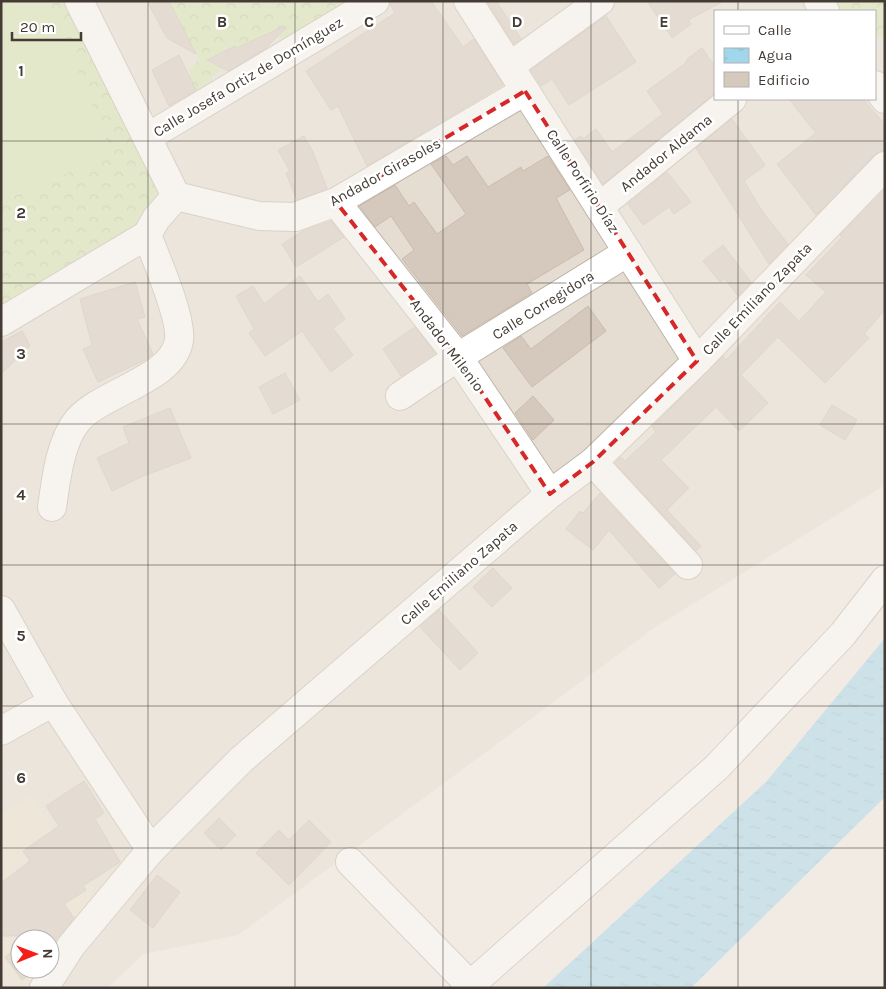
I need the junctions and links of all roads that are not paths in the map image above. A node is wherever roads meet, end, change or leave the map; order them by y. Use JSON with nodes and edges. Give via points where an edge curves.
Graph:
{"nodes":[{"id":1,"x":79,"y":1,"type":"edge"},
{"id":2,"x":375,"y":1,"type":"edge"},
{"id":3,"x":468,"y":1,"type":"edge"},
{"id":4,"x":600,"y":1,"type":"edge"},
{"id":5,"x":510,"y":66,"type":"junction"},
{"id":6,"x":876,"y":86,"type":"edge"},
{"id":7,"x":525,"y":91,"type":"junction"},
{"id":8,"x":885,"y":99,"type":"edge"},
{"id":9,"x":731,"y":100,"type":"edge"},
{"id":10,"x":148,"y":137,"type":"junction"},
{"id":11,"x":885,"y":166,"type":"edge"},
{"id":12,"x":176,"y":196,"type":"junction"},
{"id":13,"x":336,"y":202,"type":"junction"},
{"id":14,"x":599,"y":207,"type":"junction"},
{"id":15,"x":147,"y":235,"type":"junction"},
{"id":16,"x":628,"y":252,"type":"junction"},
{"id":17,"x":1,"y":322,"type":"edge"},
{"id":18,"x":458,"y":357,"type":"junction"},
{"id":19,"x":697,"y":362,"type":"junction"},
{"id":20,"x":400,"y":396,"type":"dead end"},
{"id":21,"x":593,"y":462,"type":"junction"},
{"id":22,"x":550,"y":494,"type":"junction"},
{"id":23,"x":52,"y":506,"type":"dead end"},
{"id":24,"x":688,"y":564,"type":"dead end"},
{"id":25,"x":885,"y":580,"type":"edge"},
{"id":26,"x":1,"y":610,"type":"edge"},
{"id":27,"x":53,"y":702,"type":"junction"},
{"id":28,"x":1,"y":731,"type":"edge"},
{"id":29,"x":151,"y":850,"type":"junction"},
{"id":30,"x":350,"y":862,"type":"dead end"},
{"id":31,"x":468,"y":986,"type":"edge"},
{"id":32,"x":44,"y":988,"type":"edge"}],
"edges":[{"from":1,"to":10,"type":"street"},
{"from":2,"to":10,"type":"street","name":"Calle Josefa Ortiz de Domínguez"},
{"from":3,"to":5,"type":"street","name":"Calle Porfirio Díaz"},
{"from":4,"to":5,"type":"street"},
{"from":5,"to":7,"type":"street","name":"Calle Porfirio Díaz"},
{"from":6,"to":8,"type":"street"},
{"from":7,"to":13,"type":"street","name":"Andador Girasoles"},
{"from":7,"to":14,"type":"street","name":"Calle Porfirio Díaz"},
{"from":9,"to":14,"type":"street","name":"Andador Aldama"},
{"from":10,"to":12,"type":"street"},
{"from":11,"to":19,"type":"street","name":"Calle Emiliano Zapata"},
{"from":12,"to":13,"type":"street","name":"Andador Girasoles","via":[[259,216],[295,217]]},
{"from":12,"to":15,"type":"street"},
{"from":13,"to":18,"type":"street","name":"Andador Milenio"},
{"from":14,"to":16,"type":"street","name":"Calle Porfirio Díaz"},
{"from":15,"to":17,"type":"street"},
{"from":15,"to":23,"type":"street","via":[[175,311],[180,332],[176,354],[163,368],[78,419],[65,444]]},
{"from":16,"to":18,"type":"street","name":"Calle Corregidora"},
{"from":16,"to":19,"type":"street","name":"Calle Porfirio Díaz"},
{"from":18,"to":20,"type":"street","name":"Calle Corregidora"},
{"from":18,"to":22,"type":"street","name":"Andador Milenio"},
{"from":19,"to":21,"type":"street","name":"Calle Emiliano Zapata"},
{"from":21,"to":22,"type":"street","name":"Calle Emiliano Zapata"},
{"from":21,"to":24,"type":"street"},
{"from":22,"to":29,"type":"street","name":"Calle Emiliano Zapata","via":[[242,760]]},
{"from":25,"to":31,"type":"street","via":[[843,634],[717,767]]},
{"from":26,"to":27,"type":"street"},
{"from":27,"to":28,"type":"street"},
{"from":27,"to":29,"type":"street"},
{"from":29,"to":32,"type":"street","name":"Calle Emiliano Zapata","via":[[71,946]]},
{"from":30,"to":31,"type":"street"}]}
